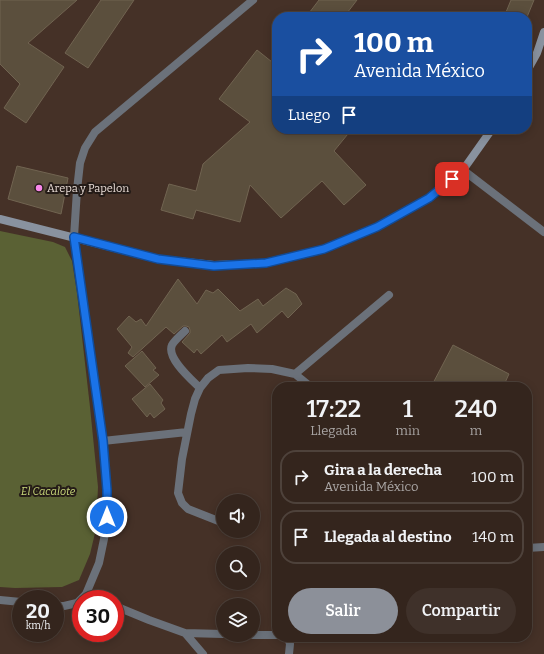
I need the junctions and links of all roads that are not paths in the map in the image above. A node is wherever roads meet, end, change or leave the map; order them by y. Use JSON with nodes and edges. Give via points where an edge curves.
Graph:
{"nodes":[{"id":1,"x":252,"y":0,"type":"edge"},
{"id":2,"x":544,"y":32,"type":"edge"},
{"id":3,"x":532,"y":61,"type":"edge"},
{"id":4,"x":488,"y":134,"type":"edge"},
{"id":5,"x":463,"y":170,"type":"junction"},
{"id":6,"x":0,"y":219,"type":"edge"},
{"id":7,"x":544,"y":232,"type":"edge"},
{"id":8,"x":74,"y":237,"type":"junction"},
{"id":9,"x":389,"y":295,"type":"dead end"},
{"id":10,"x":185,"y":331,"type":"dead end"},
{"id":11,"x":295,"y":374,"type":"junction"},
{"id":12,"x":305,"y":382,"type":"edge"},
{"id":13,"x":200,"y":388,"type":"junction"},
{"id":14,"x":187,"y":432,"type":"junction"},
{"id":15,"x":103,"y":441,"type":"junction"},
{"id":16,"x":216,"y":520,"type":"edge"},
{"id":17,"x":544,"y":547,"type":"edge"},
{"id":18,"x":532,"y":548,"type":"edge"},
{"id":19,"x":88,"y":590,"type":"edge"},
{"id":20,"x":0,"y":600,"type":"edge"},
{"id":21,"x":12,"y":601,"type":"edge"},
{"id":22,"x":124,"y":610,"type":"edge"},
{"id":23,"x":185,"y":633,"type":"junction"},
{"id":24,"x":216,"y":634,"type":"edge"},
{"id":25,"x":260,"y":635,"type":"edge"},
{"id":26,"x":272,"y":635,"type":"edge"},
{"id":27,"x":289,"y":642,"type":"edge"},
{"id":28,"x":203,"y":654,"type":"edge"},
{"id":29,"x":288,"y":654,"type":"edge"}],
"edges":[{"from":1,"to":8,"type":"street","via":[[95,132],[85,148],[80,163]]},
{"from":2,"to":3,"type":"main road"},
{"from":4,"to":5,"type":"main road"},
{"from":5,"to":7,"type":"street"},
{"from":5,"to":8,"type":"main road","via":[[429,198],[377,227],[324,249],[266,263],[214,266],[158,259]]},
{"from":6,"to":8,"type":"main road"},
{"from":8,"to":15,"type":"street"},
{"from":9,"to":11,"type":"street"},
{"from":10,"to":13,"type":"street","via":[[172,345],[172,350],[180,369]]},
{"from":11,"to":12,"type":"street"},
{"from":11,"to":13,"type":"street","via":[[272,368],[219,370]]},
{"from":13,"to":14,"type":"street"},
{"from":14,"to":15,"type":"street"},
{"from":14,"to":16,"type":"street","via":[[178,493],[188,509]]},
{"from":15,"to":19,"type":"street","via":[[107,490],[106,524],[99,564]]},
{"from":17,"to":18,"type":"street"},
{"from":20,"to":21,"type":"street"},
{"from":22,"to":23,"type":"street"},
{"from":23,"to":24,"type":"street"},
{"from":23,"to":28,"type":"street"},
{"from":25,"to":26,"type":"street"},
{"from":27,"to":29,"type":"street"}]}
